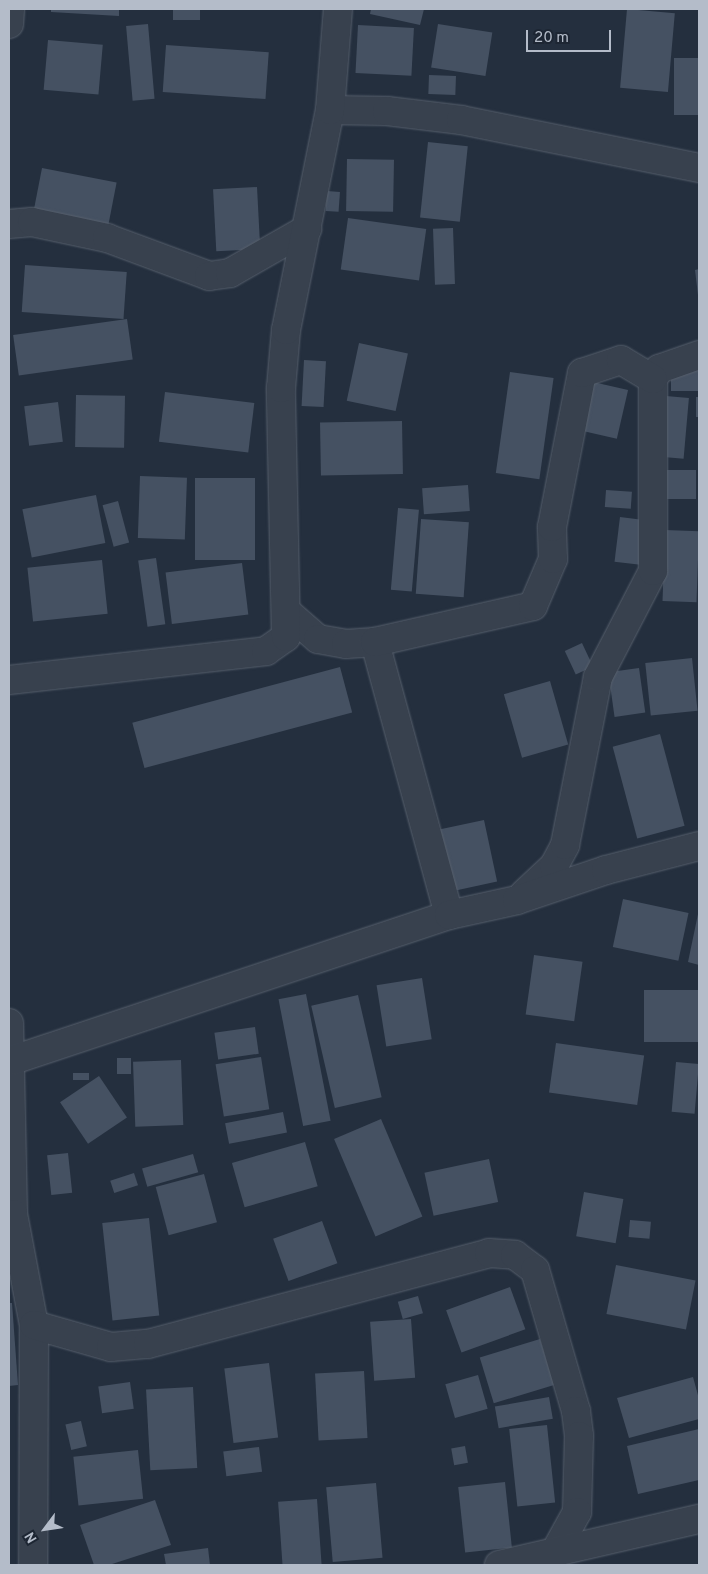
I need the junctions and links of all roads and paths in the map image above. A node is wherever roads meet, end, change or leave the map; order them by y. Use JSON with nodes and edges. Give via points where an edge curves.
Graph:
{"nodes":[{"id":1,"x":10,"y":9,"type":"edge"},
{"id":2,"x":338,"y":9,"type":"edge"},
{"id":3,"x":9,"y":24,"type":"edge"},
{"id":4,"x":330,"y":110,"type":"junction"},
{"id":5,"x":699,"y":168,"type":"edge"},
{"id":6,"x":9,"y":224,"type":"edge"},
{"id":7,"x":306,"y":229,"type":"junction"},
{"id":8,"x":699,"y":355,"type":"edge"},
{"id":9,"x":653,"y":379,"type":"junction"},
{"id":10,"x":287,"y":612,"type":"junction"},
{"id":11,"x":375,"y":642,"type":"junction"},
{"id":12,"x":9,"y":680,"type":"edge"},
{"id":13,"x":699,"y":846,"type":"edge"},
{"id":14,"x":517,"y":900,"type":"junction"},
{"id":15,"x":449,"y":915,"type":"junction"},
{"id":16,"x":9,"y":1023,"type":"edge"},
{"id":17,"x":10,"y":1061,"type":"edge"},
{"id":18,"x":11,"y":1215,"type":"edge"},
{"id":19,"x":34,"y":1325,"type":"junction"},
{"id":20,"x":576,"y":1512,"type":"junction"},
{"id":21,"x":699,"y":1519,"type":"edge"},
{"id":22,"x":608,"y":1541,"type":"junction"},
{"id":23,"x":556,"y":1550,"type":"junction"},
{"id":24,"x":33,"y":1565,"type":"edge"},
{"id":25,"x":499,"y":1565,"type":"edge"}],
"edges":[{"from":1,"to":3,"type":"street"},
{"from":2,"to":4,"type":"street"},
{"from":4,"to":5,"type":"street","via":[[387,111],[461,120]]},
{"from":4,"to":7,"type":"street"},
{"from":6,"to":7,"type":"street","via":[[32,222],[107,238],[209,276],[230,273]]},
{"from":7,"to":10,"type":"street","via":[[286,330],[281,388]]},
{"from":8,"to":9,"type":"street","via":[[659,369]]},
{"from":9,"to":11,"type":"street","via":[[621,360],[582,373],[552,527],[553,559],[533,606]]},
{"from":9,"to":14,"type":"street","via":[[653,571],[598,677],[565,846],[554,866]]},
{"from":10,"to":11,"type":"street","via":[[318,639],[346,644]]},
{"from":10,"to":12,"type":"street","via":[[286,637],[266,651]]},
{"from":11,"to":15,"type":"street","via":[[415,780]]},
{"from":13,"to":14,"type":"street","via":[[606,870]]},
{"from":14,"to":15,"type":"street"},
{"from":15,"to":17,"type":"street"},
{"from":16,"to":17,"type":"street"},
{"from":17,"to":18,"type":"street"},
{"from":18,"to":19,"type":"street"},
{"from":19,"to":20,"type":"street","via":[[111,1347],[148,1344],[489,1253],[515,1255],[535,1270],[576,1411],[579,1436]]},
{"from":19,"to":24,"type":"street"},
{"from":20,"to":22,"type":"street"},
{"from":20,"to":23,"type":"street"},
{"from":21,"to":22,"type":"street"},
{"from":22,"to":23,"type":"street"},
{"from":23,"to":25,"type":"street"}]}
